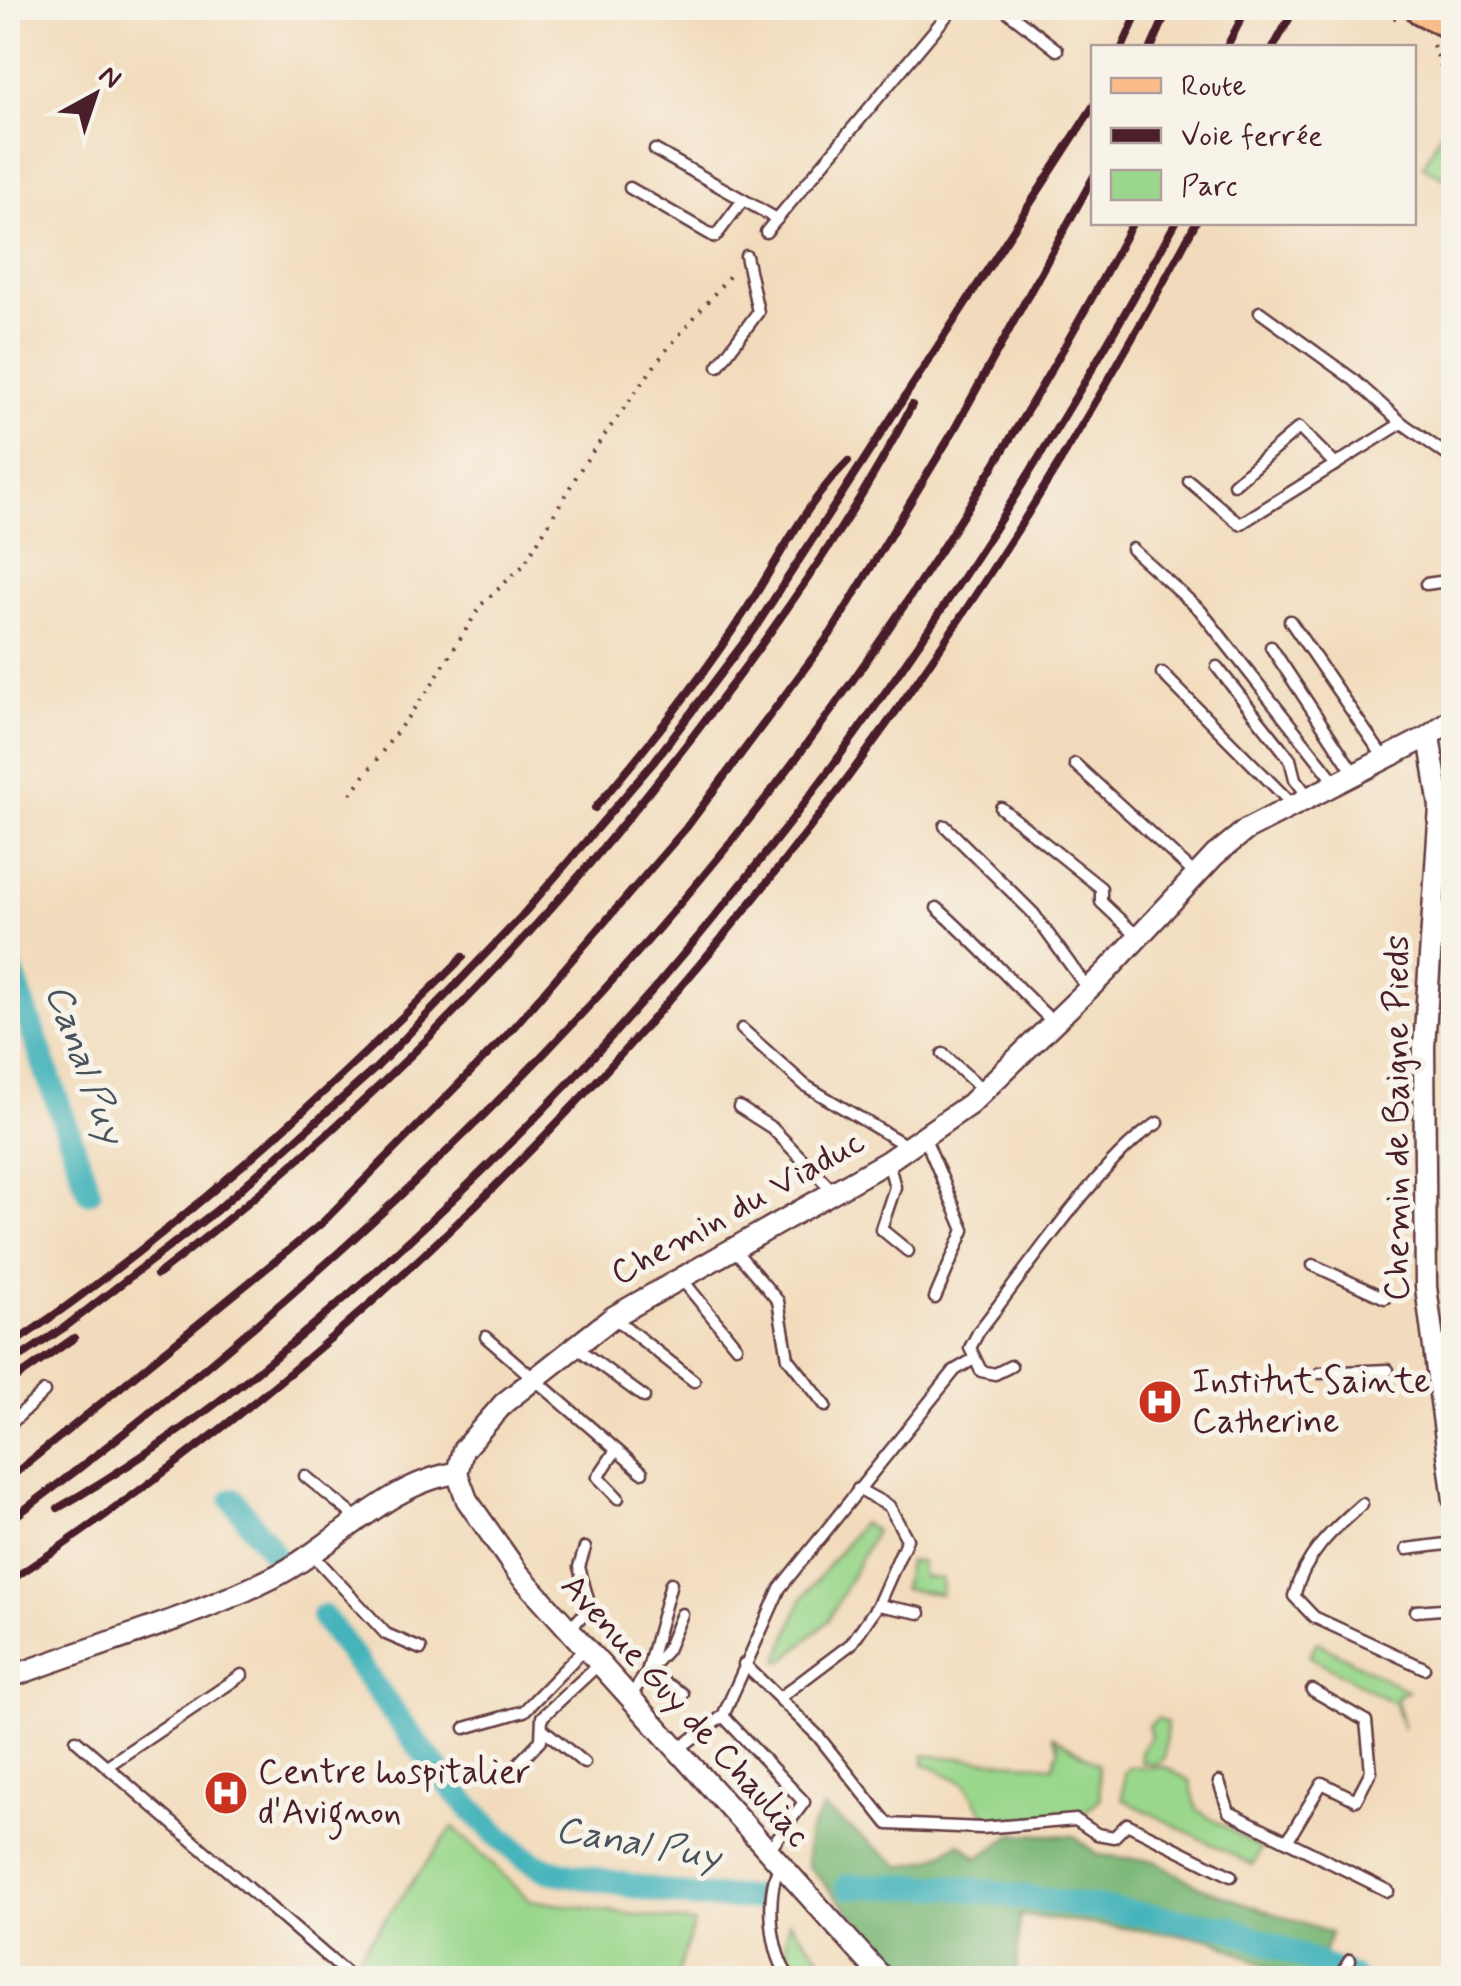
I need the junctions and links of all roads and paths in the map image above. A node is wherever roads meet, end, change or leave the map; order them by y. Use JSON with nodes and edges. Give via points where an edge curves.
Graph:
{"nodes":[{"id":1,"x":954,"y":8,"type":"edge"},
{"id":2,"x":1003,"y":8,"type":"edge"},
{"id":3,"x":1375,"y":8,"type":"edge"},
{"id":4,"x":1426,"y":22,"type":"edge"},
{"id":5,"x":1057,"y":50,"type":"dead end"},
{"id":6,"x":1454,"y":79,"type":"edge"},
{"id":7,"x":655,"y":150,"type":"dead end"},
{"id":8,"x":630,"y":188,"type":"dead end"},
{"id":9,"x":743,"y":200,"type":"junction"},
{"id":10,"x":777,"y":219,"type":"junction"},
{"id":11,"x":766,"y":232,"type":"dead end"},
{"id":12,"x":746,"y":256,"type":"joint"},
{"id":13,"x":1260,"y":312,"type":"dead end"},
{"id":14,"x":718,"y":366,"type":"dead end"},
{"id":15,"x":1402,"y":424,"type":"junction"},
{"id":16,"x":1454,"y":460,"type":"edge"},
{"id":17,"x":1336,"y":464,"type":"junction"},
{"id":18,"x":1189,"y":481,"type":"dead end"},
{"id":19,"x":1234,"y":484,"type":"dead end"},
{"id":20,"x":1132,"y":548,"type":"dead end"},
{"id":21,"x":1454,"y":580,"type":"edge"},
{"id":22,"x":1426,"y":584,"type":"dead end"},
{"id":23,"x":1290,"y":621,"type":"dead end"},
{"id":24,"x":1271,"y":647,"type":"dead end"},
{"id":25,"x":1216,"y":667,"type":"dead end"},
{"id":26,"x":1162,"y":673,"type":"dead end"},
{"id":27,"x":1454,"y":717,"type":"edge"},
{"id":28,"x":1429,"y":736,"type":"junction"},
{"id":29,"x":1384,"y":758,"type":"junction"},
{"id":30,"x":1076,"y":764,"type":"dead end"},
{"id":31,"x":1345,"y":778,"type":"junction"},
{"id":32,"x":351,"y":794,"type":"dead end"},
{"id":33,"x":1300,"y":800,"type":"junction"},
{"id":34,"x":1001,"y":808,"type":"dead end"},
{"id":35,"x":1447,"y":810,"type":"edge"},
{"id":36,"x":944,"y":826,"type":"dead end"},
{"id":37,"x":1197,"y":875,"type":"junction"},
{"id":38,"x":938,"y":908,"type":"dead end"},
{"id":39,"x":1138,"y":937,"type":"junction"},
{"id":40,"x":1088,"y":990,"type":"junction"},
{"id":41,"x":1054,"y":1023,"type":"junction"},
{"id":42,"x":742,"y":1029,"type":"dead end"},
{"id":43,"x":943,"y":1054,"type":"dead end"},
{"id":44,"x":984,"y":1091,"type":"junction"},
{"id":45,"x":739,"y":1108,"type":"dead end"},
{"id":46,"x":1158,"y":1123,"type":"dead end"},
{"id":47,"x":916,"y":1141,"type":"junction"},
{"id":48,"x":888,"y":1161,"type":"junction"},
{"id":49,"x":833,"y":1191,"type":"junction"},
{"id":50,"x":734,"y":1249,"type":"junction"},
{"id":51,"x":908,"y":1251,"type":"dead end"},
{"id":52,"x":1313,"y":1265,"type":"dead end"},
{"id":53,"x":679,"y":1276,"type":"junction"},
{"id":54,"x":935,"y":1298,"type":"dead end"},
{"id":55,"x":1386,"y":1298,"type":"dead end"},
{"id":56,"x":613,"y":1317,"type":"junction"},
{"id":57,"x":486,"y":1338,"type":"dead end"},
{"id":58,"x":736,"y":1346,"type":"dead end"},
{"id":59,"x":576,"y":1348,"type":"junction"},
{"id":60,"x":974,"y":1359,"type":"junction"},
{"id":61,"x":1011,"y":1366,"type":"dead end"},
{"id":62,"x":1388,"y":1370,"type":"dead end"},
{"id":63,"x":1320,"y":1373,"type":"dead end"},
{"id":64,"x":535,"y":1381,"type":"junction"},
{"id":65,"x":694,"y":1381,"type":"dead end"},
{"id":66,"x":44,"y":1392,"type":"dead end"},
{"id":67,"x":644,"y":1397,"type":"dead end"},
{"id":68,"x":826,"y":1406,"type":"dead end"},
{"id":69,"x":8,"y":1426,"type":"edge"},
{"id":70,"x":616,"y":1450,"type":"junction"},
{"id":71,"x":642,"y":1472,"type":"dead end"},
{"id":72,"x":457,"y":1473,"type":"junction"},
{"id":73,"x":305,"y":1476,"type":"dead end"},
{"id":74,"x":858,"y":1489,"type":"junction"},
{"id":75,"x":618,"y":1498,"type":"dead end"},
{"id":76,"x":1454,"y":1500,"type":"edge"},
{"id":77,"x":1362,"y":1504,"type":"dead end"},
{"id":78,"x":360,"y":1523,"type":"junction"},
{"id":79,"x":1454,"y":1542,"type":"edge"},
{"id":80,"x":584,"y":1548,"type":"dead end"},
{"id":81,"x":1407,"y":1549,"type":"dead end"},
{"id":82,"x":306,"y":1558,"type":"junction"},
{"id":83,"x":671,"y":1583,"type":"dead end"},
{"id":84,"x":878,"y":1605,"type":"junction"},
{"id":85,"x":1454,"y":1608,"type":"edge"},
{"id":86,"x":1416,"y":1610,"type":"dead end"},
{"id":87,"x":682,"y":1614,"type":"dead end"},
{"id":88,"x":920,"y":1614,"type":"dead end"},
{"id":89,"x":569,"y":1630,"type":"junction"},
{"id":90,"x":421,"y":1649,"type":"dead end"},
{"id":91,"x":592,"y":1656,"type":"junction"},
{"id":92,"x":744,"y":1664,"type":"junction"},
{"id":93,"x":1424,"y":1668,"type":"dead end"},
{"id":94,"x":647,"y":1672,"type":"junction"},
{"id":95,"x":12,"y":1676,"type":"dead end"},
{"id":96,"x":242,"y":1676,"type":"dead end"},
{"id":97,"x":1312,"y":1690,"type":"dead end"},
{"id":98,"x":684,"y":1694,"type":"dead end"},
{"id":99,"x":782,"y":1696,"type":"junction"},
{"id":100,"x":630,"y":1697,"type":"junction"},
{"id":101,"x":723,"y":1716,"type":"junction"},
{"id":102,"x":465,"y":1728,"type":"dead end"},
{"id":103,"x":543,"y":1729,"type":"junction"},
{"id":104,"x":76,"y":1740,"type":"dead end"},
{"id":105,"x":677,"y":1750,"type":"junction"},
{"id":106,"x":584,"y":1763,"type":"dead end"},
{"id":107,"x":518,"y":1764,"type":"dead end"},
{"id":108,"x":107,"y":1766,"type":"junction"},
{"id":109,"x":1219,"y":1782,"type":"dead end"},
{"id":110,"x":1289,"y":1838,"type":"junction"},
{"id":111,"x":779,"y":1865,"type":"junction"},
{"id":112,"x":1231,"y":1876,"type":"dead end"},
{"id":113,"x":1388,"y":1891,"type":"dead end"},
{"id":114,"x":1350,"y":1960,"type":"dead end"},
{"id":115,"x":352,"y":1978,"type":"edge"},
{"id":116,"x":790,"y":1978,"type":"edge"},
{"id":117,"x":883,"y":1978,"type":"edge"},
{"id":118,"x":1339,"y":1978,"type":"edge"}],
"edges":[{"from":1,"to":10,"type":"lane"},
{"from":2,"to":5,"type":"lane"},
{"from":3,"to":4,"type":"path"},
{"from":4,"to":6,"type":"path"},
{"from":7,"to":9,"type":"lane"},
{"from":8,"to":9,"type":"lane","via":[[715,237]]},
{"from":9,"to":10,"type":"lane"},
{"from":10,"to":11,"type":"lane"},
{"from":12,"to":14,"type":"lane","via":[[758,312]]},
{"from":12,"to":32,"type":"path","via":[[663,354],[583,465],[524,565],[482,604]]},
{"from":13,"to":15,"type":"lane"},
{"from":15,"to":16,"type":"lane"},
{"from":15,"to":17,"type":"lane"},
{"from":17,"to":18,"type":"lane","via":[[1240,524]]},
{"from":17,"to":19,"type":"lane","via":[[1299,428]]},
{"from":20,"to":31,"type":"lane","via":[[1200,610]]},
{"from":21,"to":22,"type":"lane"},
{"from":23,"to":29,"type":"lane"},
{"from":24,"to":31,"type":"lane"},
{"from":25,"to":33,"type":"lane","via":[[1290,759]]},
{"from":26,"to":33,"type":"lane"},
{"from":27,"to":28,"type":"street","name":"Chemin du Viaduc"},
{"from":28,"to":29,"type":"street","name":"Chemin du Viaduc"},
{"from":28,"to":35,"type":"street","name":"Chemin de Baigne Pieds"},
{"from":29,"to":31,"type":"street","name":"Chemin du Viaduc"},
{"from":30,"to":37,"type":"lane"},
{"from":31,"to":33,"type":"street","name":"Chemin du Viaduc"},
{"from":33,"to":37,"type":"street","name":"Chemin du Viaduc","via":[[1246,830]]},
{"from":34,"to":39,"type":"lane","via":[[1101,888],[1101,902]]},
{"from":35,"to":76,"type":"street","name":"Chemin de Baigne Pieds","via":[[1424,1046],[1426,1287]]},
{"from":36,"to":40,"type":"lane","via":[[1033,914]]},
{"from":37,"to":39,"type":"street","name":"Chemin du Viaduc"},
{"from":38,"to":41,"type":"lane"},
{"from":39,"to":40,"type":"street","name":"Chemin du Viaduc"},
{"from":40,"to":41,"type":"street","name":"Chemin du Viaduc"},
{"from":41,"to":44,"type":"street","name":"Chemin du Viaduc"},
{"from":42,"to":47,"type":"lane","via":[[806,1086]]},
{"from":43,"to":44,"type":"lane"},
{"from":44,"to":47,"type":"street","name":"Chemin du Viaduc"},
{"from":45,"to":49,"type":"lane","via":[[772,1128]]},
{"from":46,"to":60,"type":"lane","via":[[1117,1160],[978,1331],[970,1348]]},
{"from":47,"to":48,"type":"street","name":"Chemin du Viaduc"},
{"from":47,"to":54,"type":"lane","via":[[964,1230]]},
{"from":48,"to":49,"type":"street","name":"Chemin du Viaduc"},
{"from":48,"to":51,"type":"lane","via":[[895,1187],[881,1229]]},
{"from":49,"to":50,"type":"street","name":"Chemin du Viaduc"},
{"from":50,"to":53,"type":"street","name":"Chemin du Viaduc"},
{"from":50,"to":68,"type":"lane","via":[[778,1301],[788,1358]]},
{"from":52,"to":55,"type":"lane"},
{"from":53,"to":56,"type":"street","name":"Chemin du Viaduc"},
{"from":53,"to":58,"type":"lane"},
{"from":56,"to":59,"type":"street","name":"Chemin du Viaduc"},
{"from":56,"to":65,"type":"lane"},
{"from":57,"to":64,"type":"lane"},
{"from":59,"to":64,"type":"street","name":"Chemin du Viaduc"},
{"from":59,"to":67,"type":"lane"},
{"from":60,"to":61,"type":"lane","via":[[982,1371],[995,1374]]},
{"from":60,"to":74,"type":"lane","via":[[955,1370]]},
{"from":62,"to":63,"type":"lane"},
{"from":64,"to":70,"type":"lane"},
{"from":64,"to":72,"type":"street","name":"Chemin du Viaduc","via":[[477,1431]]},
{"from":66,"to":69,"type":"lane"},
{"from":70,"to":71,"type":"lane"},
{"from":70,"to":75,"type":"lane","via":[[598,1477]]},
{"from":72,"to":78,"type":"street","via":[[409,1489]]},
{"from":72,"to":89,"type":"street","name":"Avenue Guy de Chauliac","via":[[485,1530]]},
{"from":73,"to":78,"type":"lane"},
{"from":74,"to":84,"type":"lane","via":[[889,1506],[907,1539]]},
{"from":74,"to":92,"type":"lane","via":[[780,1588]]},
{"from":77,"to":93,"type":"lane","via":[[1327,1533],[1294,1596],[1314,1617]]},
{"from":78,"to":82,"type":"street"},
{"from":79,"to":81,"type":"lane"},
{"from":80,"to":89,"type":"lane","via":[[579,1567],[590,1607]]},
{"from":82,"to":90,"type":"lane","via":[[386,1634]]},
{"from":82,"to":95,"type":"street","via":[[272,1578]]},
{"from":83,"to":94,"type":"lane"},
{"from":84,"to":88,"type":"lane"},
{"from":84,"to":99,"type":"lane","via":[[851,1644]]},
{"from":85,"to":86,"type":"lane"},
{"from":87,"to":94,"type":"lane","via":[[667,1650]]},
{"from":89,"to":91,"type":"street","name":"Avenue Guy de Chauliac"},
{"from":91,"to":100,"type":"street","name":"Avenue Guy de Chauliac"},
{"from":91,"to":102,"type":"lane","via":[[524,1711]]},
{"from":91,"to":103,"type":"lane","via":[[542,1718]]},
{"from":92,"to":99,"type":"lane"},
{"from":92,"to":101,"type":"lane"},
{"from":94,"to":98,"type":"lane"},
{"from":94,"to":100,"type":"lane"},
{"from":96,"to":108,"type":"lane"},
{"from":97,"to":110,"type":"lane","via":[[1366,1721],[1371,1771],[1356,1800],[1322,1783]]},
{"from":99,"to":112,"type":"lane","via":[[888,1824],[982,1828],[1076,1820],[1114,1837],[1128,1824]]},
{"from":100,"to":105,"type":"street","name":"Avenue Guy de Chauliac"},
{"from":101,"to":105,"type":"lane"},
{"from":101,"to":111,"type":"lane","via":[[804,1802]]},
{"from":103,"to":106,"type":"lane"},
{"from":103,"to":107,"type":"lane","via":[[542,1740]]},
{"from":104,"to":108,"type":"lane"},
{"from":105,"to":111,"type":"street","name":"Avenue Guy de Chauliac"},
{"from":108,"to":115,"type":"lane"},
{"from":109,"to":110,"type":"lane","via":[[1229,1812]]},
{"from":110,"to":113,"type":"lane"},
{"from":111,"to":116,"type":"lane","via":[[770,1884],[778,1964]]},
{"from":111,"to":117,"type":"street","name":"Avenue Guy de Chauliac"},
{"from":114,"to":118,"type":"lane"}]}
